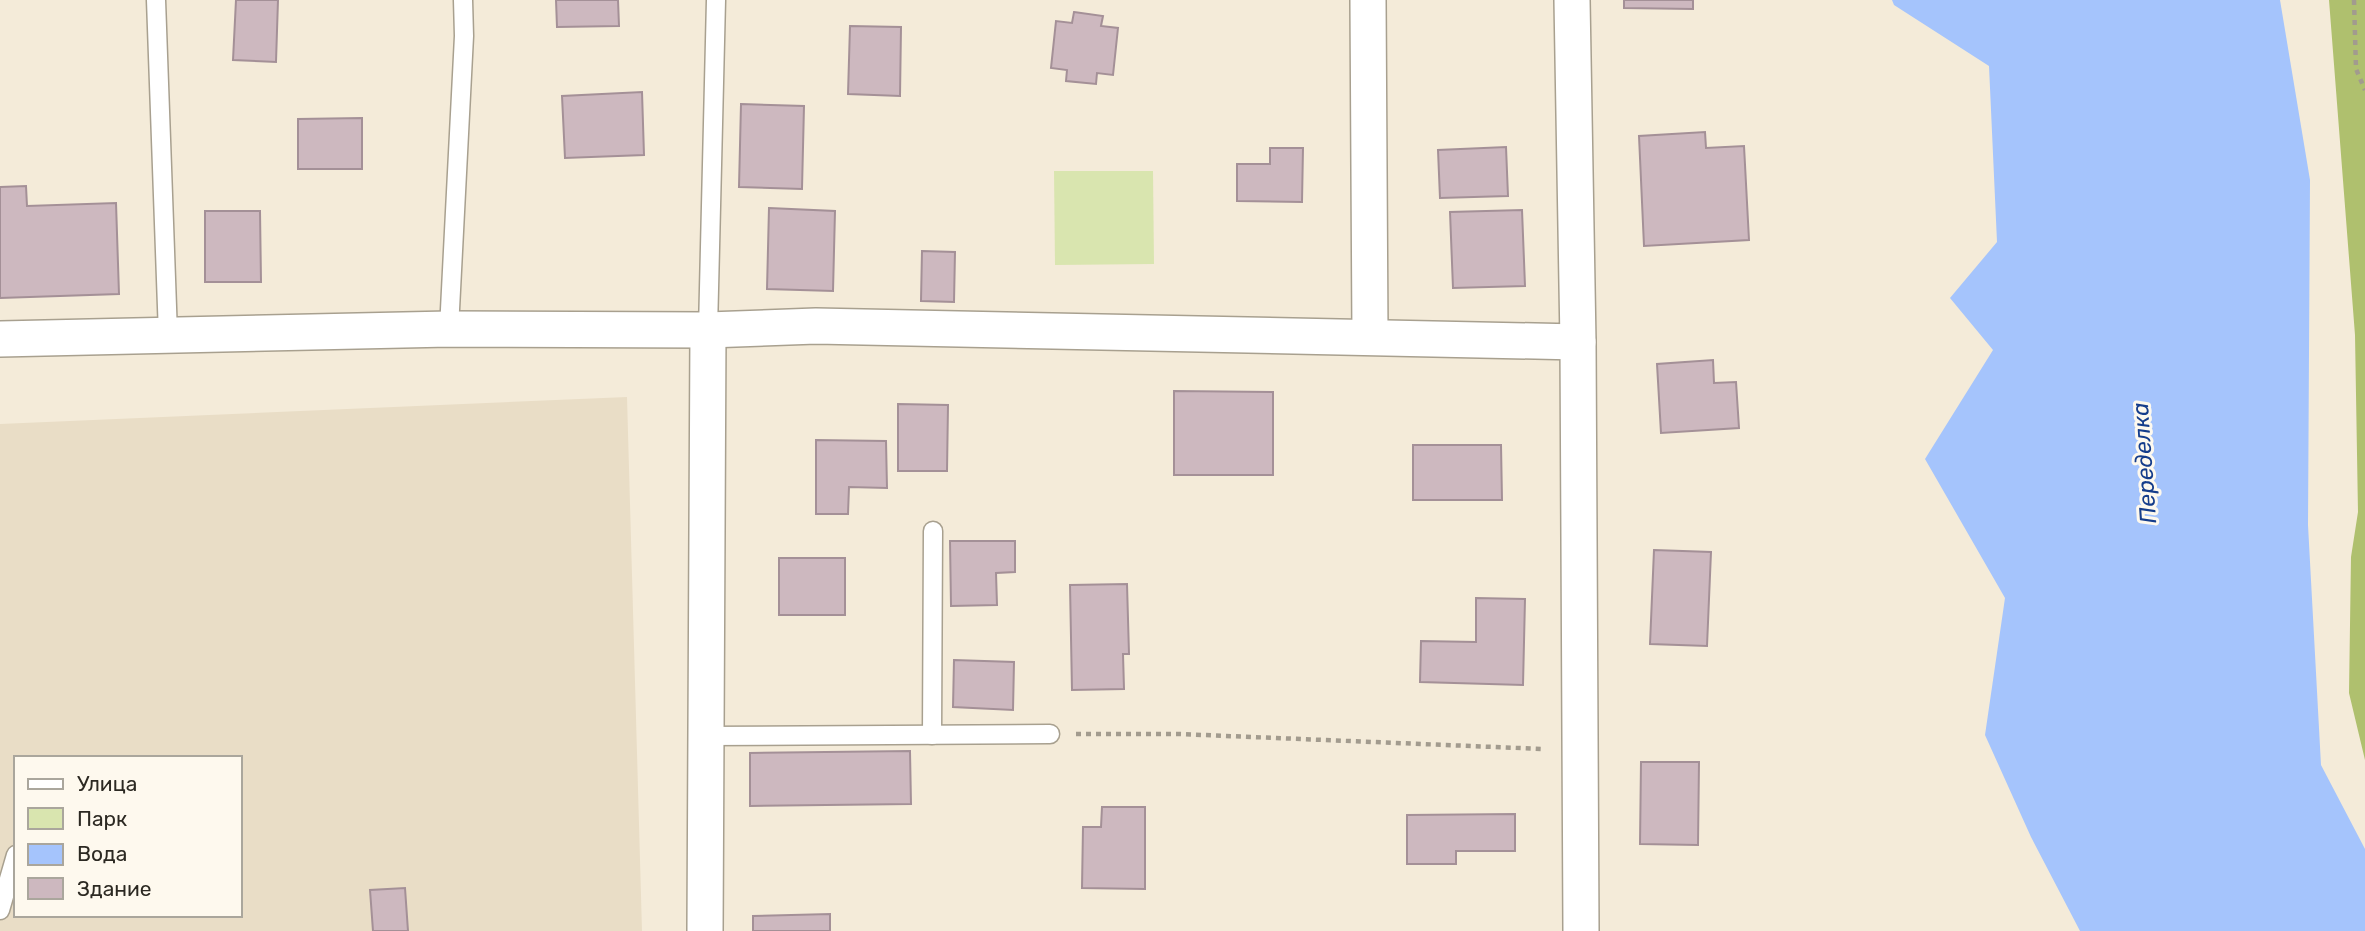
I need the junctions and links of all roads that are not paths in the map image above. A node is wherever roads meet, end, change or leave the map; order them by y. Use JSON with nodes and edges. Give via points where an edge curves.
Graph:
{"nodes":[{"id":1,"x":156,"y":0,"type":"edge"},
{"id":2,"x":463,"y":0,"type":"edge"},
{"id":3,"x":716,"y":0,"type":"edge"},
{"id":4,"x":1368,"y":0,"type":"edge"},
{"id":5,"x":1572,"y":0,"type":"edge"},
{"id":6,"x":449,"y":329,"type":"junction"},
{"id":7,"x":708,"y":330,"type":"junction"},
{"id":8,"x":168,"y":335,"type":"junction"},
{"id":9,"x":1370,"y":336,"type":"junction"},
{"id":10,"x":0,"y":339,"type":"edge"},
{"id":11,"x":1578,"y":342,"type":"junction"},
{"id":12,"x":933,"y":531,"type":"dead end"},
{"id":13,"x":932,"y":734,"type":"junction"},
{"id":14,"x":1050,"y":734,"type":"road end"},
{"id":15,"x":705,"y":736,"type":"junction"},
{"id":16,"x":14,"y":862,"type":"edge"},
{"id":17,"x":0,"y":910,"type":"edge"},
{"id":18,"x":705,"y":931,"type":"edge"},
{"id":19,"x":1581,"y":931,"type":"edge"}],
"edges":[{"from":1,"to":8,"type":"lane"},
{"from":2,"to":6,"type":"lane"},
{"from":3,"to":7,"type":"lane"},
{"from":4,"to":9,"type":"street"},
{"from":5,"to":11,"type":"street"},
{"from":6,"to":7,"type":"street"},
{"from":6,"to":8,"type":"street"},
{"from":7,"to":9,"type":"street","via":[[816,326]]},
{"from":7,"to":15,"type":"street"},
{"from":8,"to":10,"type":"street"},
{"from":9,"to":11,"type":"street"},
{"from":11,"to":19,"type":"street"},
{"from":12,"to":13,"type":"lane"},
{"from":13,"to":14,"type":"lane"},
{"from":13,"to":15,"type":"lane"},
{"from":15,"to":18,"type":"street"},
{"from":16,"to":17,"type":"lane"}]}
